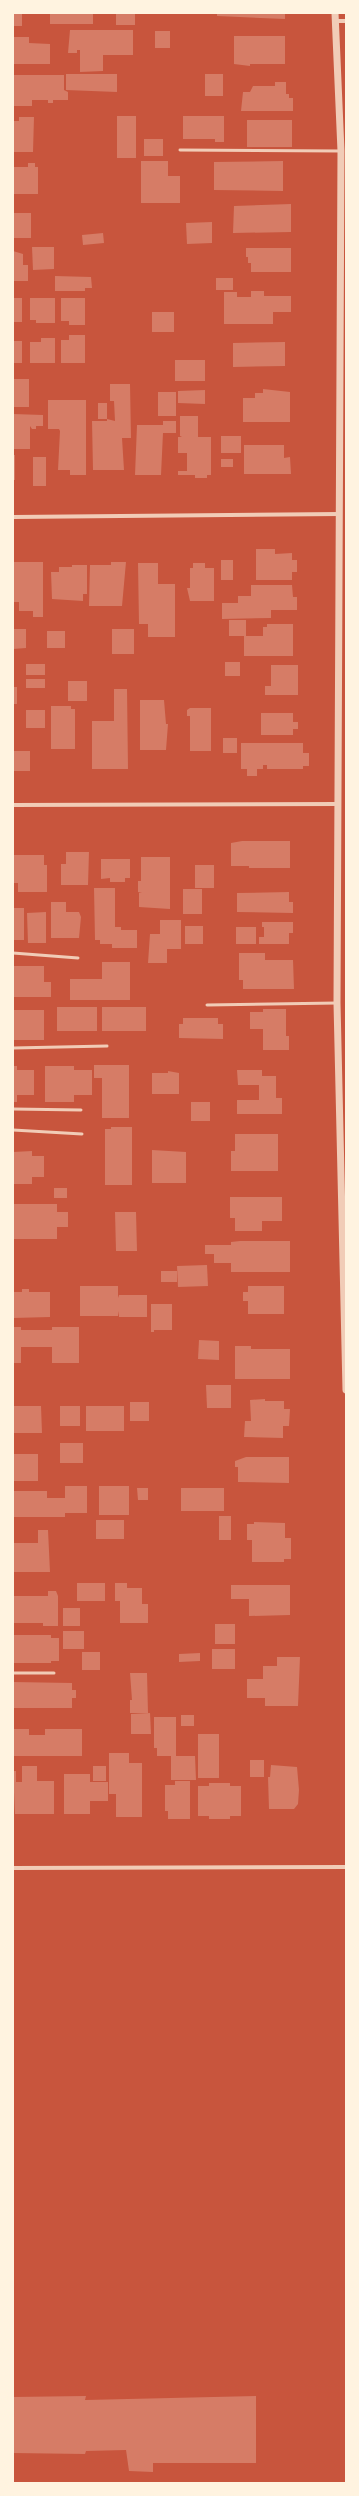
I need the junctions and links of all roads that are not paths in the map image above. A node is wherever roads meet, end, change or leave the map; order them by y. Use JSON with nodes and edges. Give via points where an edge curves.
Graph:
{"nodes":[{"id":1,"x":335,"y":13,"type":"edge"},
{"id":2,"x":335,"y":21,"type":"junction"},
{"id":3,"x":346,"y":21,"type":"edge"},
{"id":4,"x":180,"y":150,"type":"dead end"},
{"id":5,"x":341,"y":151,"type":"junction"},
{"id":6,"x":340,"y":514,"type":"junction"},
{"id":7,"x":13,"y":517,"type":"edge"},
{"id":8,"x":340,"y":804,"type":"junction"},
{"id":9,"x":13,"y":805,"type":"edge"},
{"id":10,"x":13,"y":953,"type":"edge"},
{"id":11,"x":78,"y":958,"type":"dead end"},
{"id":12,"x":337,"y":1003,"type":"junction"},
{"id":13,"x":207,"y":1005,"type":"dead end"},
{"id":14,"x":107,"y":1046,"type":"dead end"},
{"id":15,"x":13,"y":1048,"type":"edge"},
{"id":16,"x":13,"y":1109,"type":"edge"},
{"id":17,"x":81,"y":1110,"type":"dead end"},
{"id":18,"x":13,"y":1130,"type":"edge"},
{"id":19,"x":82,"y":1134,"type":"dead end"},
{"id":20,"x":343,"y":1177,"type":"edge"},
{"id":21,"x":346,"y":1390,"type":"edge"},
{"id":22,"x":13,"y":1673,"type":"edge"},
{"id":23,"x":54,"y":1673,"type":"dead end"},
{"id":24,"x":346,"y":1867,"type":"edge"},
{"id":25,"x":13,"y":1868,"type":"edge"}],
"edges":[{"from":1,"to":2,"type":"street"},
{"from":2,"to":3,"type":"street"},
{"from":2,"to":5,"type":"street"},
{"from":4,"to":5,"type":"lane"},
{"from":5,"to":6,"type":"street"},
{"from":6,"to":7,"type":"street"},
{"from":6,"to":8,"type":"street"},
{"from":8,"to":9,"type":"street"},
{"from":8,"to":12,"type":"street"},
{"from":10,"to":11,"type":"lane"},
{"from":12,"to":13,"type":"lane"},
{"from":12,"to":20,"type":"street"},
{"from":14,"to":15,"type":"lane"},
{"from":16,"to":17,"type":"lane"},
{"from":18,"to":19,"type":"lane"},
{"from":20,"to":21,"type":"street"},
{"from":22,"to":23,"type":"lane"},
{"from":24,"to":25,"type":"street"}]}
